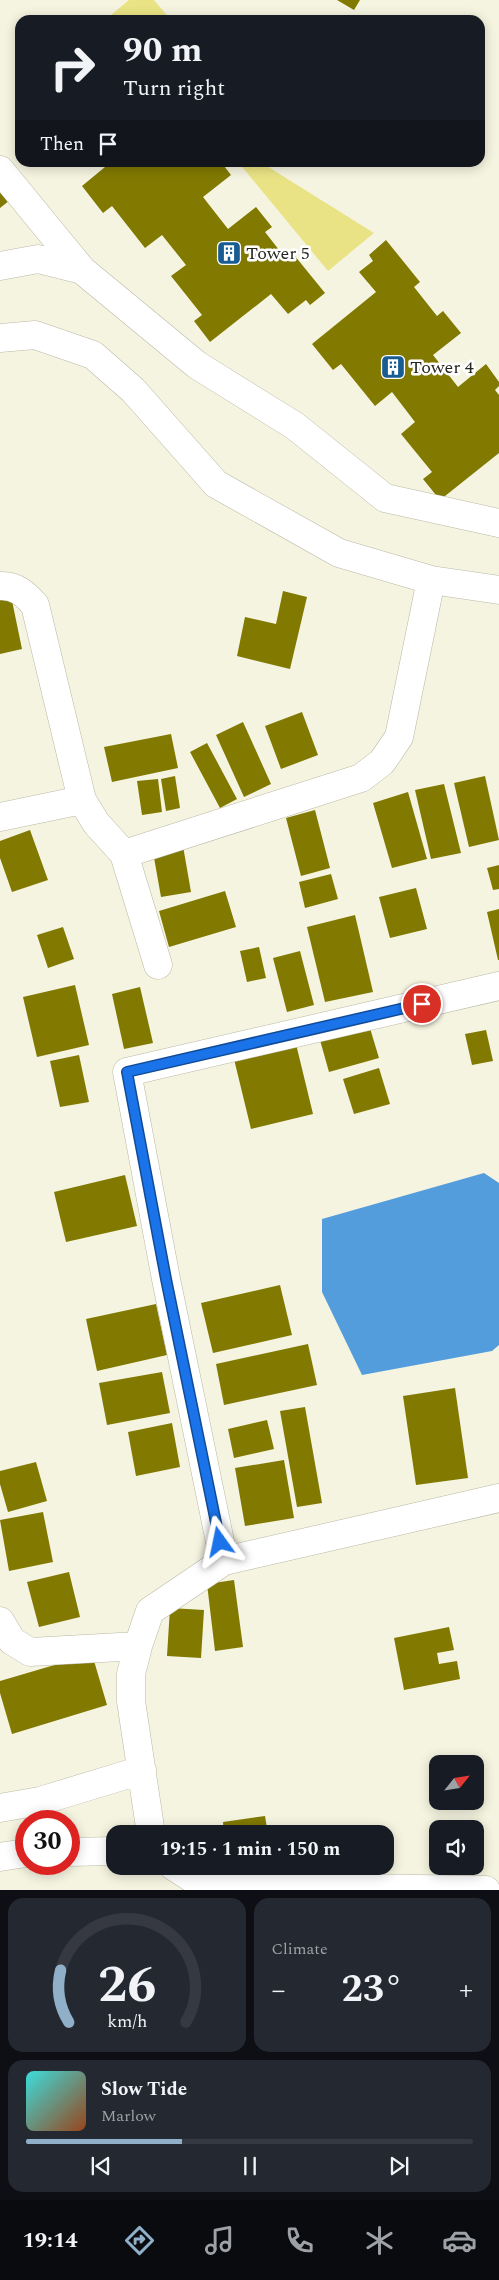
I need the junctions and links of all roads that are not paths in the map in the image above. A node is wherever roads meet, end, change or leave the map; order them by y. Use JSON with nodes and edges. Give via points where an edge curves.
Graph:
{"nodes":[{"id":1,"x":0,"y":170,"type":"edge"},
{"id":2,"x":0,"y":266,"type":"edge"},
{"id":3,"x":82,"y":270,"type":"junction"},
{"id":4,"x":0,"y":338,"type":"edge"},
{"id":5,"x":499,"y":523,"type":"edge"},
{"id":6,"x":432,"y":580,"type":"junction"},
{"id":7,"x":0,"y":586,"type":"edge"},
{"id":8,"x":499,"y":590,"type":"edge"},
{"id":9,"x":82,"y":800,"type":"junction"},
{"id":10,"x":0,"y":817,"type":"edge"},
{"id":11,"x":124,"y":854,"type":"junction"},
{"id":12,"x":158,"y":965,"type":"dead end"},
{"id":13,"x":499,"y":986,"type":"edge"},
{"id":14,"x":499,"y":1498,"type":"edge"},
{"id":15,"x":224,"y":1561,"type":"junction"},
{"id":16,"x":0,"y":1621,"type":"edge"},
{"id":17,"x":138,"y":1646,"type":"junction"},
{"id":18,"x":142,"y":1770,"type":"junction"},
{"id":19,"x":0,"y":1808,"type":"edge"},
{"id":20,"x":150,"y":1825,"type":"edge"},
{"id":21,"x":106,"y":1851,"type":"edge"},
{"id":22,"x":80,"y":1852,"type":"edge"},
{"id":23,"x":15,"y":1855,"type":"edge"},
{"id":24,"x":0,"y":1857,"type":"edge"},
{"id":25,"x":186,"y":1875,"type":"edge"},
{"id":26,"x":209,"y":1890,"type":"edge"},
{"id":27,"x":486,"y":1890,"type":"edge"}],
"edges":[{"from":1,"to":3,"type":"street"},
{"from":2,"to":3,"type":"street","via":[[38,259]]},
{"from":3,"to":5,"type":"street","via":[[196,365],[295,426],[385,498]]},
{"from":4,"to":6,"type":"street","via":[[35,335],[93,355],[133,390],[216,484],[338,553]]},
{"from":6,"to":8,"type":"street"},
{"from":6,"to":11,"type":"street","via":[[399,737],[382,762],[361,778]]},
{"from":7,"to":9,"type":"street","via":[[24,592],[35,605]]},
{"from":9,"to":10,"type":"street"},
{"from":9,"to":11,"type":"street","via":[[96,823]]},
{"from":11,"to":12,"type":"street"},
{"from":13,"to":15,"type":"street","via":[[127,1072]]},
{"from":14,"to":15,"type":"street"},
{"from":15,"to":17,"type":"street","via":[[150,1611]]},
{"from":16,"to":17,"type":"street","via":[[12,1641],[30,1652]]},
{"from":17,"to":18,"type":"street","via":[[131,1674],[131,1701]]},
{"from":18,"to":19,"type":"street","via":[[40,1801]]},
{"from":18,"to":20,"type":"street"},
{"from":21,"to":22,"type":"street"},
{"from":23,"to":24,"type":"street"},
{"from":25,"to":26,"type":"street"},
{"from":26,"to":27,"type":"street","via":[[288,1887]]}]}
